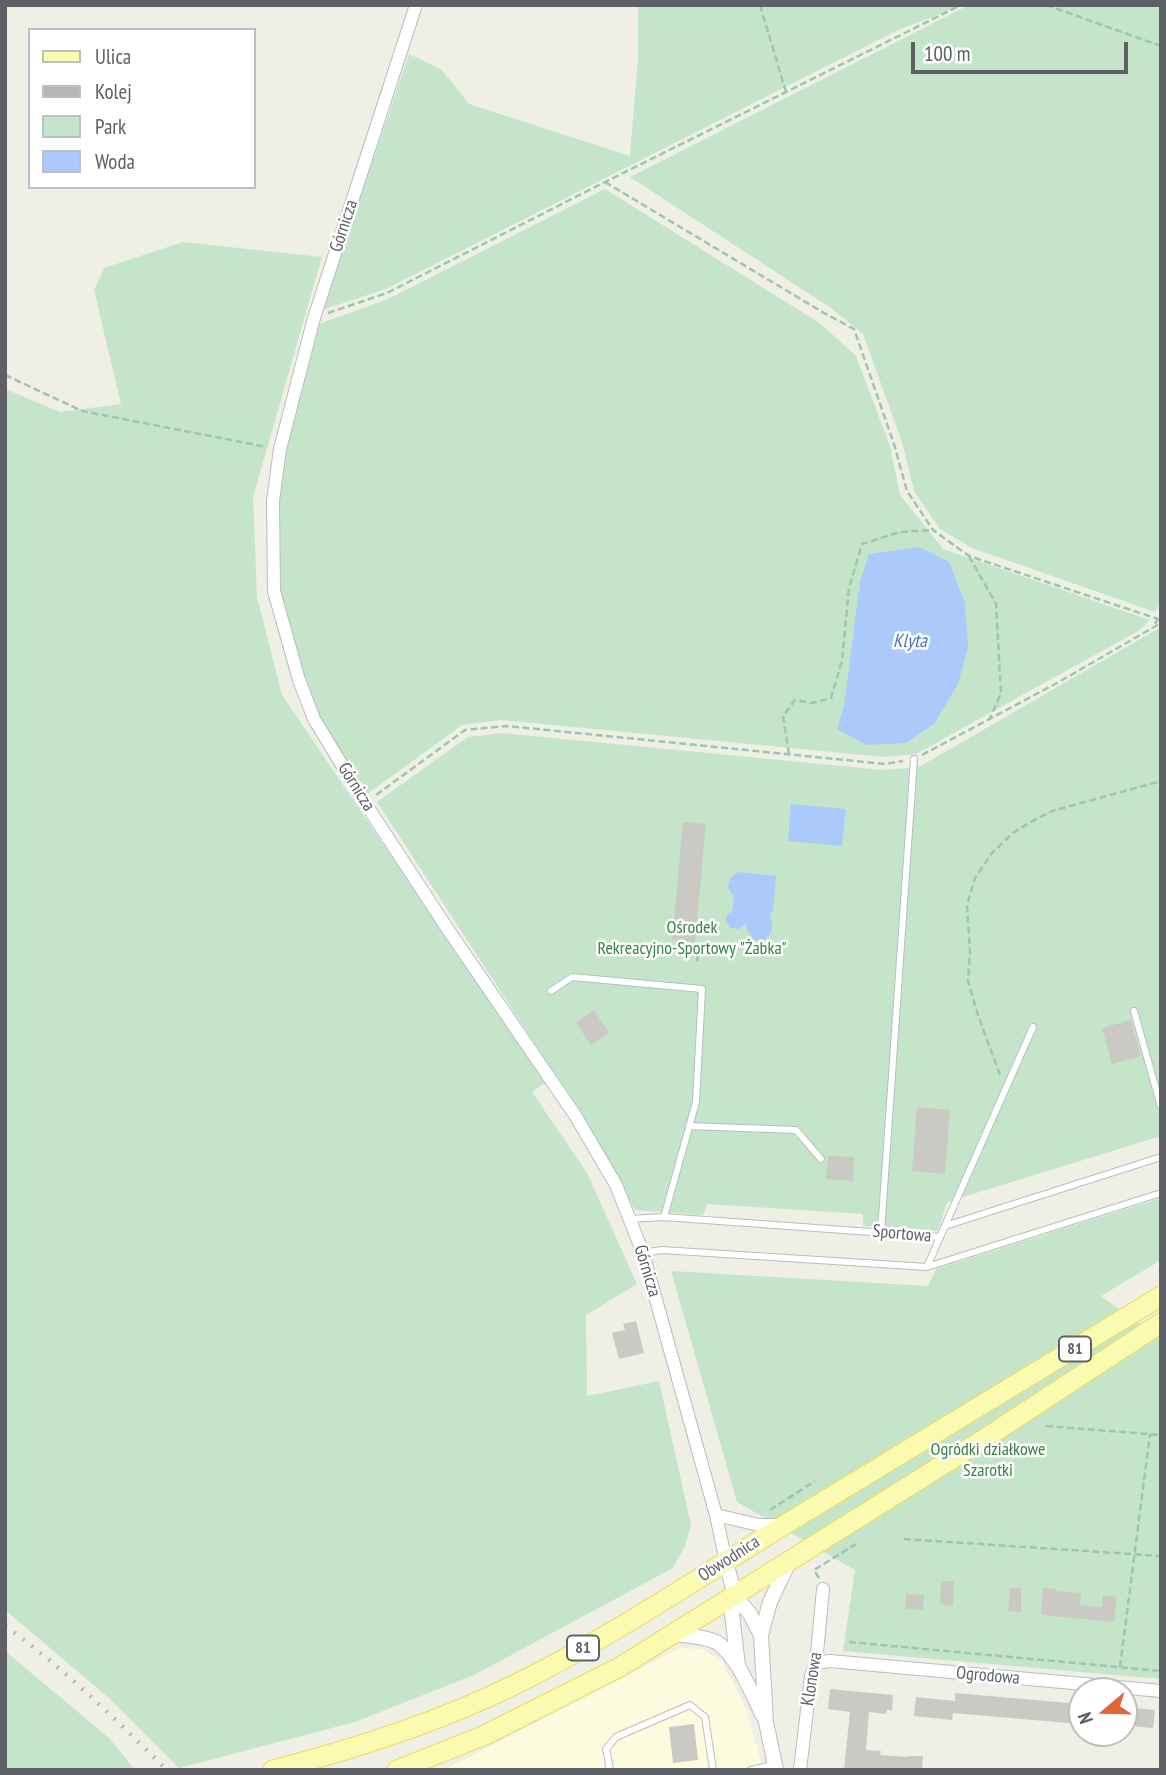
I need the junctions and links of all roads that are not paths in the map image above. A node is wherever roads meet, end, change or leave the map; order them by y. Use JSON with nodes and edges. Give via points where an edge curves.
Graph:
{"nodes":[{"id":1,"x":416,"y":5,"type":"edge"},
{"id":2,"x":914,"y":759,"type":"road end"},
{"id":3,"x":551,"y":990,"type":"dead end"},
{"id":4,"x":1134,"y":1011,"type":"dead end"},
{"id":5,"x":1032,"y":1027,"type":"dead end"},
{"id":6,"x":1161,"y":1107,"type":"edge"},
{"id":7,"x":689,"y":1126,"type":"junction"},
{"id":8,"x":1161,"y":1157,"type":"edge"},
{"id":9,"x":821,"y":1159,"type":"dead end"},
{"id":10,"x":1161,"y":1193,"type":"edge"},
{"id":11,"x":664,"y":1217,"type":"junction"},
{"id":12,"x":630,"y":1220,"type":"junction"},
{"id":13,"x":945,"y":1226,"type":"junction"},
{"id":14,"x":881,"y":1232,"type":"junction"},
{"id":15,"x":940,"y":1237,"type":"junction"},
{"id":16,"x":643,"y":1253,"type":"junction"},
{"id":17,"x":928,"y":1267,"type":"junction"},
{"id":18,"x":1161,"y":1296,"type":"edge"},
{"id":19,"x":1161,"y":1322,"type":"edge"},
{"id":20,"x":716,"y":1515,"type":"junction"},
{"id":21,"x":783,"y":1525,"type":"junction"},
{"id":22,"x":726,"y":1562,"type":"junction"},
{"id":23,"x":789,"y":1562,"type":"junction"},
{"id":24,"x":822,"y":1584,"type":"road end"},
{"id":25,"x":735,"y":1596,"type":"junction"},
{"id":26,"x":674,"y":1634,"type":"junction"},
{"id":27,"x":761,"y":1634,"type":"junction"},
{"id":28,"x":816,"y":1663,"type":"junction"},
{"id":29,"x":738,"y":1667,"type":"junction"},
{"id":30,"x":1161,"y":1692,"type":"edge"},
{"id":31,"x":766,"y":1722,"type":"junction"},
{"id":32,"x":775,"y":1767,"type":"edge"},
{"id":33,"x":273,"y":1770,"type":"edge"},
{"id":34,"x":397,"y":1770,"type":"edge"},
{"id":35,"x":610,"y":1770,"type":"edge"},
{"id":36,"x":713,"y":1770,"type":"edge"},
{"id":37,"x":751,"y":1770,"type":"edge"},
{"id":38,"x":800,"y":1770,"type":"edge"}],
"edges":[{"from":1,"to":12,"type":"street","name":"Górnicza","via":[[314,318],[280,449],[273,501],[274,591],[314,719],[447,928],[575,1115],[616,1185]]},
{"from":2,"to":14,"type":"lane"},
{"from":3,"to":7,"type":"lane","via":[[572,977],[702,989],[696,1102]]},
{"from":4,"to":6,"type":"lane"},
{"from":5,"to":13,"type":"lane"},
{"from":7,"to":9,"type":"lane","via":[[796,1130]]},
{"from":7,"to":11,"type":"lane"},
{"from":8,"to":13,"type":"lane"},
{"from":10,"to":17,"type":"lane"},
{"from":11,"to":12,"type":"lane","name":"Sportowa"},
{"from":11,"to":14,"type":"lane","name":"Sportowa"},
{"from":12,"to":16,"type":"street","name":"Górnicza"},
{"from":13,"to":15,"type":"lane"},
{"from":14,"to":15,"type":"lane","name":"Sportowa"},
{"from":15,"to":17,"type":"lane","name":"Sportowa"},
{"from":16,"to":17,"type":"lane","name":"Sportowa","via":[[662,1250]]},
{"from":16,"to":20,"type":"street","name":"Górnicza"},
{"from":18,"to":21,"type":"main road","name":"Obwodnica","number":"81"},
{"from":19,"to":23,"type":"main road","name":"Obwodnica","number":"81"},
{"from":20,"to":21,"type":"street","via":[[759,1525]]},
{"from":20,"to":22,"type":"street","name":"Górnicza"},
{"from":21,"to":22,"type":"main road","name":"Obwodnica","number":"81"},
{"from":22,"to":25,"type":"street"},
{"from":22,"to":33,"type":"main road","name":"Obwodnica","number":"81","via":[[510,1687],[402,1732]]},
{"from":23,"to":25,"type":"main road","name":"Obwodnica","number":"81"},
{"from":23,"to":27,"type":"street"},
{"from":24,"to":28,"type":"street","name":"Klonowa"},
{"from":25,"to":26,"type":"main road","name":"Obwodnica","number":"81"},
{"from":25,"to":27,"type":"street"},
{"from":25,"to":29,"type":"street","via":[[732,1614]]},
{"from":26,"to":29,"type":"street","via":[[714,1641]]},
{"from":26,"to":34,"type":"main road","name":"Obwodnica","number":"81","via":[[520,1718]]},
{"from":27,"to":31,"type":"street"},
{"from":28,"to":30,"type":"street","name":"Ogrodowa"},
{"from":28,"to":38,"type":"street","name":"Klonowa","via":[[810,1676]]},
{"from":29,"to":31,"type":"street"},
{"from":31,"to":32,"type":"street"},
{"from":32,"to":37,"type":"lane"},
{"from":35,"to":36,"type":"lane","via":[[606,1749],[616,1737],[690,1705],[705,1717]]}]}
